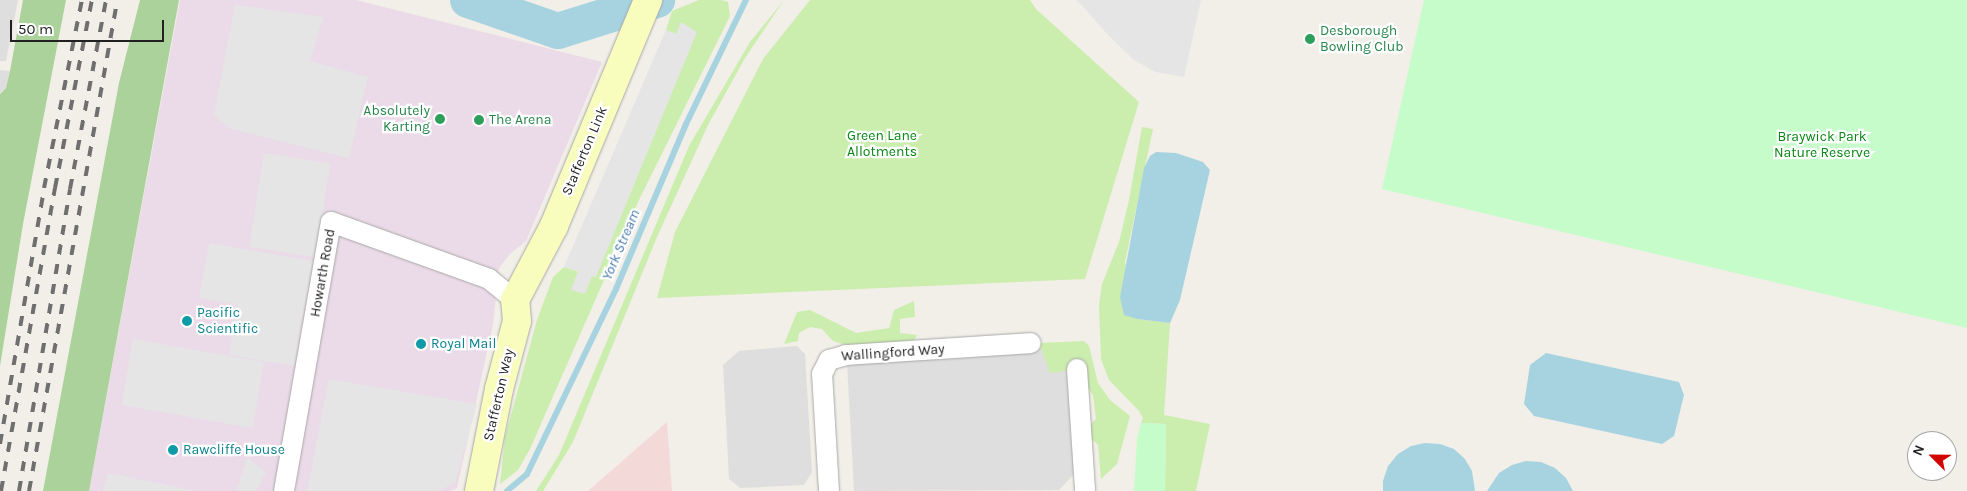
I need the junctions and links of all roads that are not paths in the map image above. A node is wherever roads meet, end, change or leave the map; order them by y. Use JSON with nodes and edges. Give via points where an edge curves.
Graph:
{"nodes":[{"id":1,"x":648,"y":0,"type":"edge"},
{"id":2,"x":515,"y":300,"type":"junction"},
{"id":3,"x":1031,"y":343,"type":"dead end"},
{"id":4,"x":1077,"y":369,"type":"dead end"},
{"id":5,"x":284,"y":491,"type":"edge"},
{"id":6,"x":479,"y":491,"type":"edge"},
{"id":7,"x":828,"y":491,"type":"edge"},
{"id":8,"x":1085,"y":491,"type":"edge"}],
"edges":[{"from":1,"to":2,"type":"street","name":"Stafferton Link","via":[[554,226]]},
{"from":2,"to":5,"type":"street","name":"Howarth Road","via":[[489,279],[331,222]]},
{"from":2,"to":6,"type":"street","name":"Stafferton Way","via":[[517,321],[499,389]]},
{"from":3,"to":7,"type":"street","name":"Wallingford Way","via":[[846,355],[829,360],[822,374]]},
{"from":4,"to":8,"type":"street"}]}
